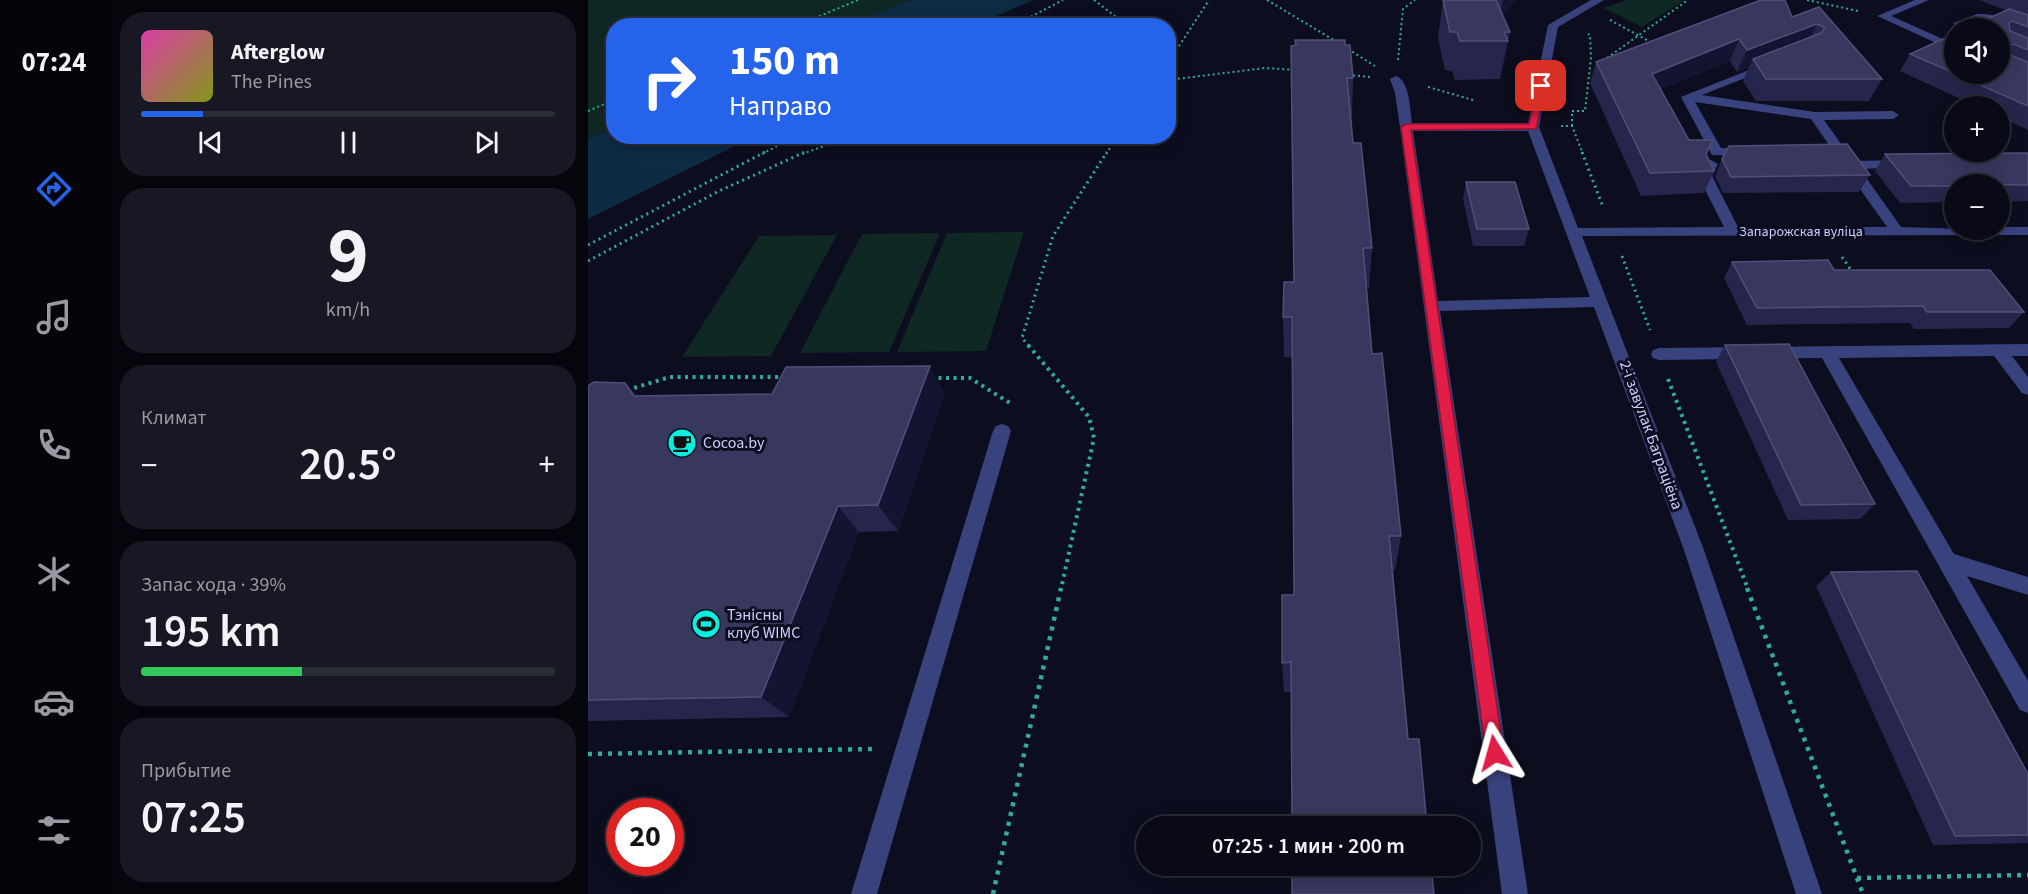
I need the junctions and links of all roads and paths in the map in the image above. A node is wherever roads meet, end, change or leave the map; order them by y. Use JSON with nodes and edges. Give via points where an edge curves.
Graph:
{"nodes":[{"id":1,"x":858,"y":0,"type":"edge"},
{"id":2,"x":1062,"y":0,"type":"edge"},
{"id":3,"x":1094,"y":0,"type":"edge"},
{"id":4,"x":1209,"y":0,"type":"edge"},
{"id":5,"x":1267,"y":0,"type":"edge"},
{"id":6,"x":1415,"y":0,"type":"edge"},
{"id":7,"x":1599,"y":0,"type":"edge"},
{"id":8,"x":1688,"y":0,"type":"edge"},
{"id":9,"x":1807,"y":0,"type":"edge"},
{"id":10,"x":1924,"y":0,"type":"edge"},
{"id":11,"x":1882,"y":16,"type":"junction"},
{"id":12,"x":815,"y":18,"type":"edge"},
{"id":13,"x":1028,"y":18,"type":"edge"},
{"id":14,"x":1116,"y":18,"type":"edge"},
{"id":15,"x":1969,"y":18,"type":"edge"},
{"id":16,"x":1996,"y":18,"type":"edge"},
{"id":17,"x":1610,"y":20,"type":"dead end"},
{"id":18,"x":2010,"y":24,"type":"edge"},
{"id":19,"x":1583,"y":31,"type":"dead end"},
{"id":20,"x":2028,"y":31,"type":"edge"},
{"id":21,"x":1639,"y":35,"type":"junction"},
{"id":22,"x":1336,"y":42,"type":"edge"},
{"id":23,"x":1944,"y":44,"type":"edge"},
{"id":24,"x":1660,"y":47,"type":"edge"},
{"id":25,"x":1347,"y":48,"type":"edge"},
{"id":26,"x":1176,"y":51,"type":"edge"},
{"id":27,"x":1785,"y":58,"type":"edge"},
{"id":28,"x":1301,"y":71,"type":"edge"},
{"id":29,"x":1589,"y":71,"type":"junction"},
{"id":30,"x":1348,"y":75,"type":"edge"},
{"id":31,"x":1176,"y":79,"type":"edge"},
{"id":32,"x":1396,"y":79,"type":"junction"},
{"id":33,"x":1687,"y":97,"type":"junction"},
{"id":34,"x":1477,"y":101,"type":"dead end"},
{"id":35,"x":606,"y":103,"type":"edge"},
{"id":36,"x":588,"y":111,"type":"edge"},
{"id":37,"x":1893,"y":115,"type":"dead end"},
{"id":38,"x":1815,"y":116,"type":"junction"},
{"id":39,"x":1572,"y":126,"type":"junction"},
{"id":40,"x":1406,"y":127,"type":"junction"},
{"id":41,"x":1533,"y":127,"type":"junction"},
{"id":42,"x":781,"y":144,"type":"edge"},
{"id":43,"x":829,"y":144,"type":"edge"},
{"id":44,"x":1113,"y":144,"type":"edge"},
{"id":45,"x":1762,"y":152,"type":"edge"},
{"id":46,"x":1717,"y":153,"type":"junction"},
{"id":47,"x":1921,"y":163,"type":"edge"},
{"id":48,"x":1850,"y":165,"type":"junction"},
{"id":49,"x":1896,"y":231,"type":"junction"},
{"id":50,"x":2028,"y":231,"type":"edge"},
{"id":51,"x":1575,"y":232,"type":"junction"},
{"id":52,"x":1612,"y":232,"type":"junction"},
{"id":53,"x":1733,"y":232,"type":"junction"},
{"id":54,"x":588,"y":245,"type":"edge"},
{"id":55,"x":1840,"y":253,"type":"dead end"},
{"id":56,"x":588,"y":261,"type":"edge"},
{"id":57,"x":1859,"y":283,"type":"edge"},
{"id":58,"x":1601,"y":302,"type":"junction"},
{"id":59,"x":1431,"y":306,"type":"junction"},
{"id":60,"x":2028,"y":350,"type":"edge"},
{"id":61,"x":1999,"y":351,"type":"junction"},
{"id":62,"x":1827,"y":352,"type":"junction"},
{"id":63,"x":1659,"y":354,"type":"junction"},
{"id":64,"x":790,"y":377,"type":"edge"},
{"id":65,"x":922,"y":378,"type":"edge"},
{"id":66,"x":2028,"y":389,"type":"edge"},
{"id":67,"x":619,"y":392,"type":"edge"},
{"id":68,"x":1002,"y":431,"type":"joint"},
{"id":69,"x":1947,"y":561,"type":"junction"},
{"id":70,"x":2028,"y":586,"type":"edge"},
{"id":71,"x":2028,"y":702,"type":"edge"},
{"id":72,"x":907,"y":749,"type":"junction"},
{"id":73,"x":588,"y":754,"type":"edge"},
{"id":74,"x":2028,"y":875,"type":"edge"},
{"id":75,"x":1857,"y":878,"type":"junction"},
{"id":76,"x":864,"y":894,"type":"edge"},
{"id":77,"x":993,"y":894,"type":"edge"},
{"id":78,"x":1515,"y":894,"type":"edge"},
{"id":79,"x":1809,"y":894,"type":"edge"},
{"id":80,"x":1863,"y":894,"type":"edge"}],
"edges":[{"from":1,"to":12,"type":"path"},
{"from":2,"to":13,"type":"path"},
{"from":3,"to":14,"type":"path"},
{"from":4,"to":26,"type":"path"},
{"from":5,"to":22,"type":"path"},
{"from":6,"to":32,"type":"path","via":[[1403,9]]},
{"from":7,"to":41,"type":"street","via":[[1553,25]]},
{"from":8,"to":21,"type":"path"},
{"from":9,"to":11,"type":"path"},
{"from":10,"to":11,"type":"street"},
{"from":11,"to":23,"type":"street"},
{"from":15,"to":16,"type":"street"},
{"from":17,"to":21,"type":"path"},
{"from":18,"to":20,"type":"street"},
{"from":19,"to":29,"type":"path","via":[[1590,35]]},
{"from":21,"to":24,"type":"path"},
{"from":21,"to":29,"type":"path"},
{"from":25,"to":32,"type":"path"},
{"from":27,"to":33,"type":"street"},
{"from":28,"to":31,"type":"path","via":[[1265,68]]},
{"from":29,"to":39,"type":"path","via":[[1585,111],[1572,111]]},
{"from":30,"to":32,"type":"path"},
{"from":32,"to":34,"type":"path"},
{"from":32,"to":40,"type":"street"},
{"from":33,"to":38,"type":"street"},
{"from":33,"to":46,"type":"street"},
{"from":35,"to":36,"type":"path"},
{"from":37,"to":38,"type":"street"},
{"from":38,"to":48,"type":"street","via":[[1835,152]]},
{"from":39,"to":41,"type":"path"},
{"from":39,"to":52,"type":"path"},
{"from":40,"to":41,"type":"street"},
{"from":40,"to":59,"type":"street"},
{"from":41,"to":51,"type":"street","name":"2-і завулак Баграціёна"},
{"from":42,"to":54,"type":"path"},
{"from":43,"to":56,"type":"path","via":[[788,158]]},
{"from":44,"to":77,"type":"path","via":[[1053,237],[1022,339],[1089,417],[1094,438]]},
{"from":45,"to":46,"type":"street"},
{"from":46,"to":53,"type":"street","via":[[1704,176]]},
{"from":47,"to":48,"type":"street"},
{"from":48,"to":49,"type":"street"},
{"from":49,"to":50,"type":"street","name":"Запарожская вуліца"},
{"from":49,"to":53,"type":"street","name":"Запарожская вуліца"},
{"from":51,"to":52,"type":"street","name":"Запарожская вуліца"},
{"from":51,"to":58,"type":"street","name":"2-і завулак Баграціёна"},
{"from":52,"to":53,"type":"street","name":"Запарожская вуліца"},
{"from":52,"to":63,"type":"path"},
{"from":55,"to":57,"type":"path"},
{"from":58,"to":59,"type":"street"},
{"from":58,"to":79,"type":"street","name":"2-і завулак Баграціёна","via":[[1694,550]]},
{"from":59,"to":78,"type":"street"},
{"from":60,"to":61,"type":"street"},
{"from":61,"to":62,"type":"street"},
{"from":61,"to":66,"type":"street"},
{"from":62,"to":63,"type":"street"},
{"from":62,"to":69,"type":"street"},
{"from":63,"to":75,"type":"path"},
{"from":64,"to":67,"type":"path","via":[[670,377]]},
{"from":65,"to":68,"type":"path","via":[[970,378],[1010,403]]},
{"from":68,"to":72,"type":"street"},
{"from":69,"to":70,"type":"street"},
{"from":69,"to":71,"type":"street"},
{"from":72,"to":73,"type":"path"},
{"from":72,"to":76,"type":"street"},
{"from":74,"to":75,"type":"path"},
{"from":75,"to":80,"type":"path"}]}
